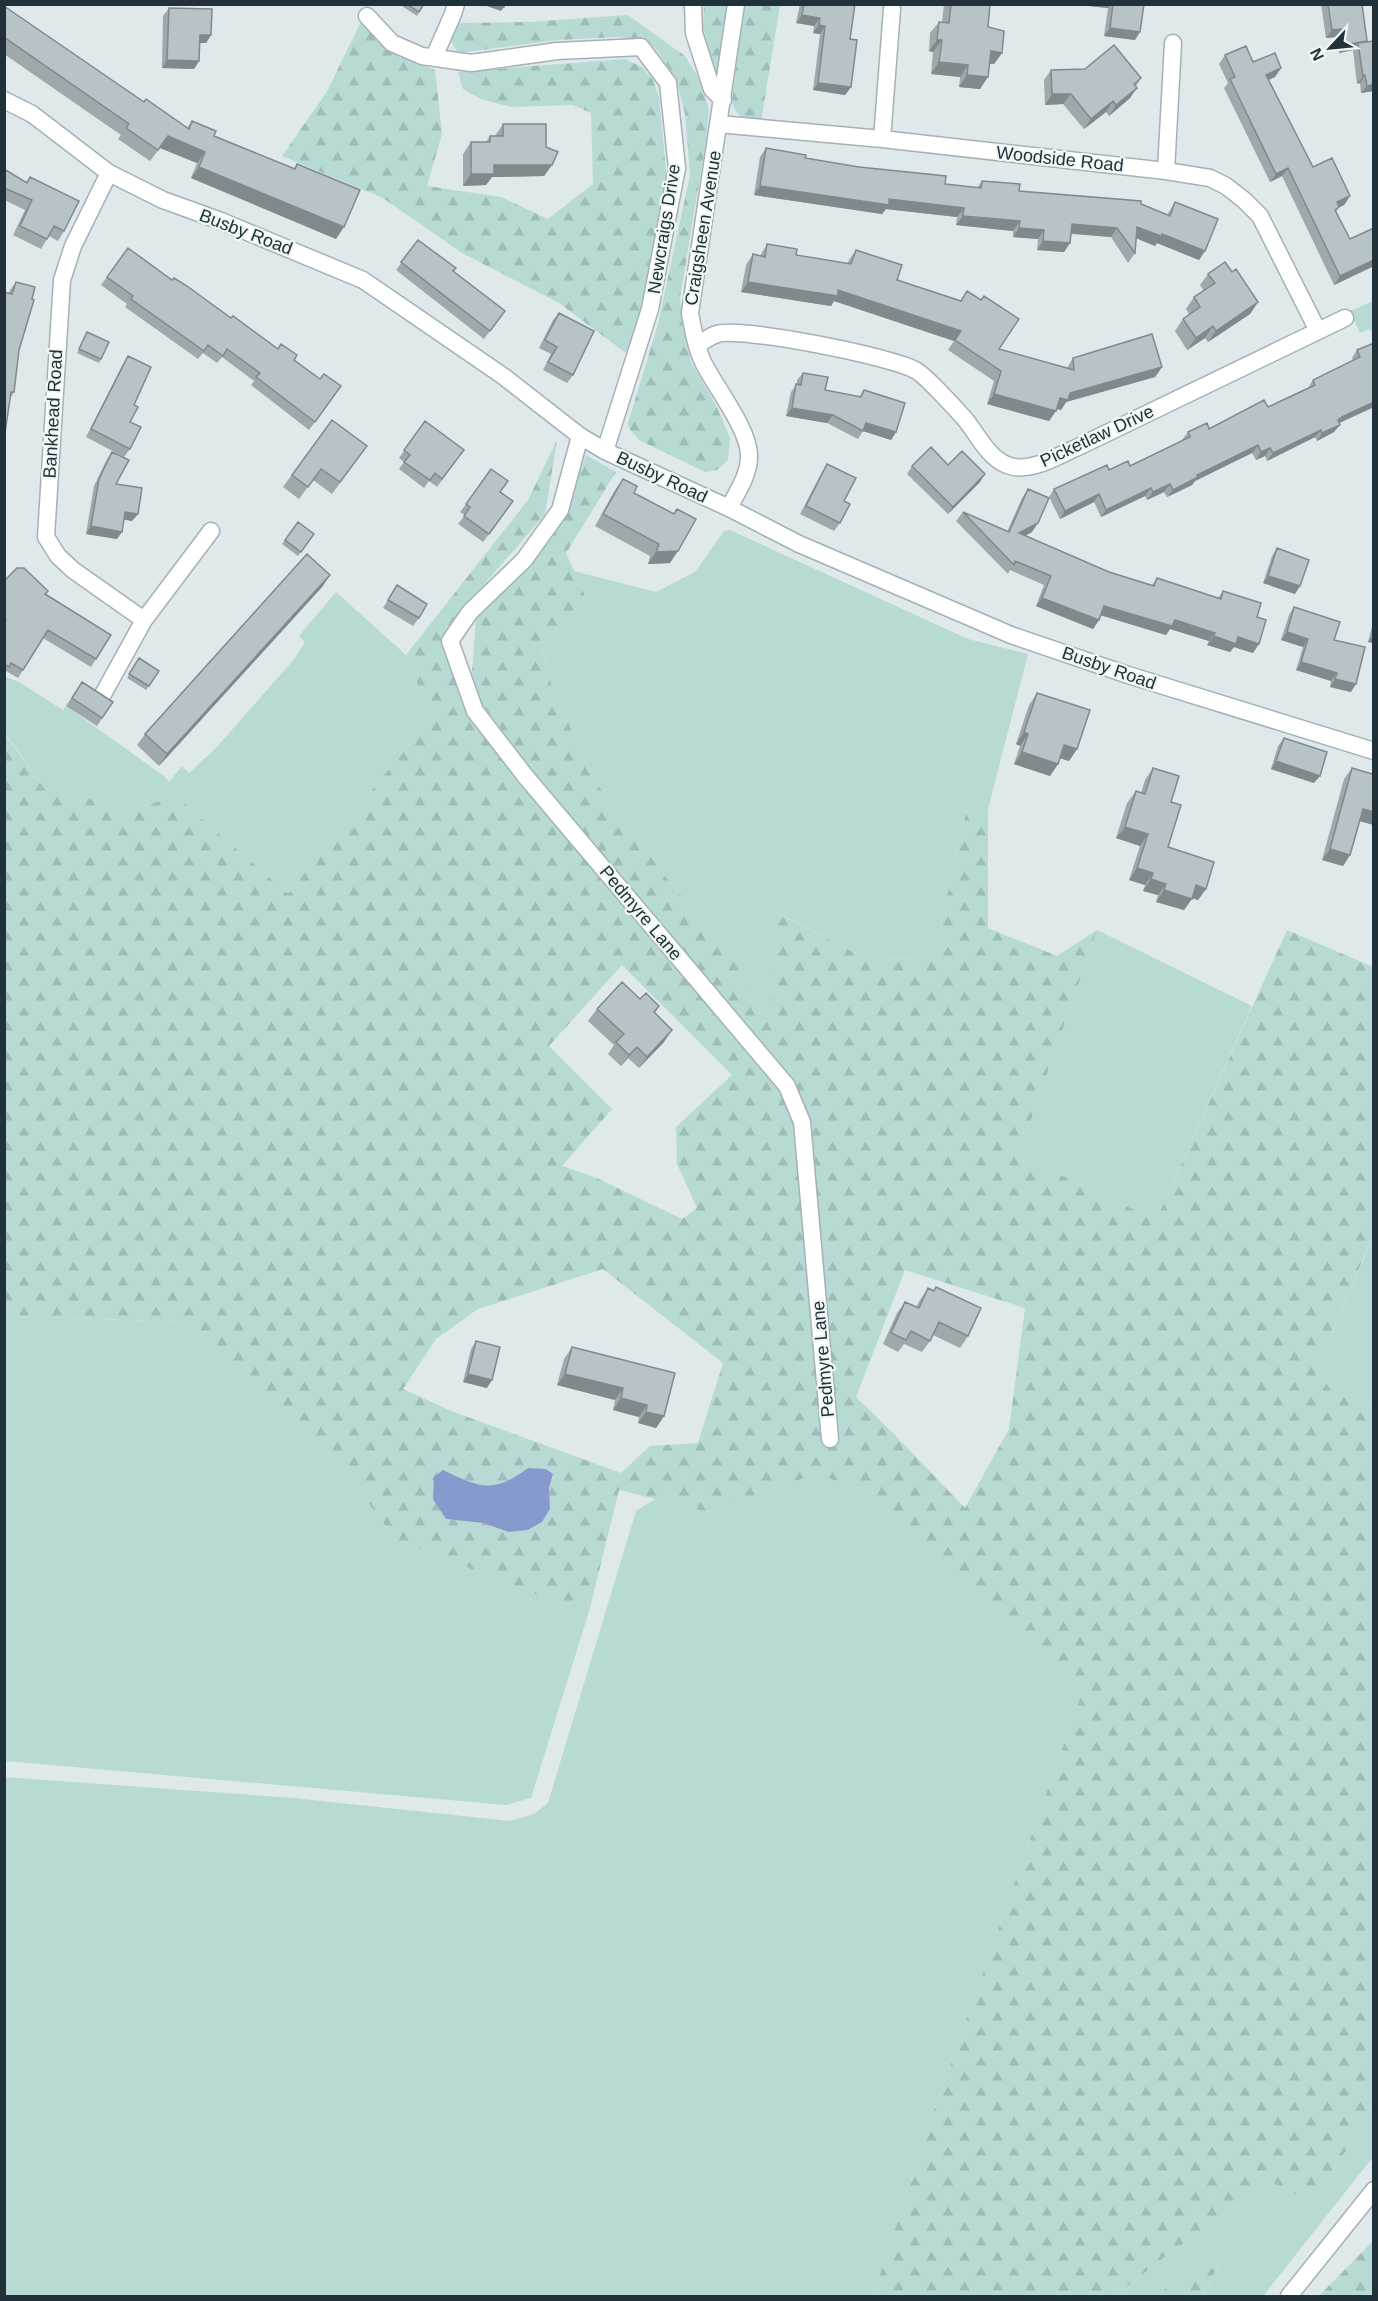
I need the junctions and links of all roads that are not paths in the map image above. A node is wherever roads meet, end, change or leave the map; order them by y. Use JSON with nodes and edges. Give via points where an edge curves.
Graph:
{"nodes":[{"id":1,"x":456,"y":4,"type":"edge"},
{"id":2,"x":693,"y":4,"type":"edge"},
{"id":3,"x":736,"y":4,"type":"edge"},
{"id":4,"x":892,"y":9,"type":"dead end"},
{"id":5,"x":367,"y":16,"type":"dead end"},
{"id":6,"x":1173,"y":43,"type":"dead end"},
{"id":7,"x":434,"y":57,"type":"junction"},
{"id":8,"x":4,"y":100,"type":"edge"},
{"id":9,"x":723,"y":100,"type":"junction"},
{"id":10,"x":719,"y":124,"type":"junction"},
{"id":11,"x":882,"y":139,"type":"junction"},
{"id":12,"x":1166,"y":171,"type":"junction"},
{"id":13,"x":109,"y":173,"type":"junction"},
{"id":14,"x":1345,"y":318,"type":"dead end"},
{"id":15,"x":1318,"y":331,"type":"junction"},
{"id":16,"x":697,"y":345,"type":"junction"},
{"id":17,"x":580,"y":436,"type":"junction"},
{"id":18,"x":605,"y":451,"type":"junction"},
{"id":19,"x":729,"y":508,"type":"junction"},
{"id":20,"x":211,"y":531,"type":"dead end"},
{"id":21,"x":144,"y":620,"type":"junction"},
{"id":22,"x":102,"y":696,"type":"edge"},
{"id":23,"x":1374,"y":751,"type":"edge"},
{"id":24,"x":830,"y":1439,"type":"dead end"},
{"id":25,"x":1374,"y":2190,"type":"edge"},
{"id":26,"x":1289,"y":2296,"type":"edge"}],
"edges":[{"from":1,"to":7,"type":"street"},
{"from":2,"to":9,"type":"street","via":[[694,33],[712,89]]},
{"from":3,"to":9,"type":"street","name":"Craigsheen Avenue"},
{"from":4,"to":11,"type":"street"},
{"from":5,"to":7,"type":"street","name":"Newcraigs Drive","via":[[392,44]]},
{"from":6,"to":12,"type":"street"},
{"from":7,"to":18,"type":"street","name":"Newcraigs Drive","via":[[471,63],[557,51],[641,47],[668,83],[677,168],[650,309]]},
{"from":8,"to":13,"type":"street","name":"Busby Road","via":[[32,114]]},
{"from":9,"to":10,"type":"street","name":"Craigsheen Avenue"},
{"from":10,"to":11,"type":"street","name":"Woodside Road"},
{"from":10,"to":16,"type":"street","name":"Craigsheen Avenue","via":[[690,313]]},
{"from":11,"to":12,"type":"street","name":"Woodside Road"},
{"from":12,"to":15,"type":"street","name":"Woodside Road","via":[[1210,178],[1226,186],[1260,216]]},
{"from":13,"to":17,"type":"street","name":"Busby Road","via":[[163,200],[363,280],[503,375]]},
{"from":13,"to":21,"type":"street","name":"Bankhead Road","via":[[62,280],[46,537],[73,570]]},
{"from":14,"to":15,"type":"street","name":"Picketlaw Drive"},
{"from":15,"to":16,"type":"street","name":"Picketlaw Drive","via":[[1076,448],[1022,467],[1007,465],[991,453],[963,417],[915,370],[852,350],[758,335],[718,334]]},
{"from":16,"to":19,"type":"street","name":"Craigsheen Avenue","via":[[740,427],[750,456],[747,472]]},
{"from":17,"to":18,"type":"street","name":"Busby Road"},
{"from":17,"to":24,"type":"street","name":"Pedmyre Lane","via":[[560,510],[524,560],[470,612],[450,641],[475,711],[526,777],[787,1086],[802,1122]]},
{"from":18,"to":19,"type":"street","name":"Busby Road"},
{"from":19,"to":23,"type":"street","name":"Busby Road","via":[[799,544],[1011,635]]},
{"from":20,"to":21,"type":"street"},
{"from":21,"to":22,"type":"street"},
{"from":25,"to":26,"type":"street"}]}
